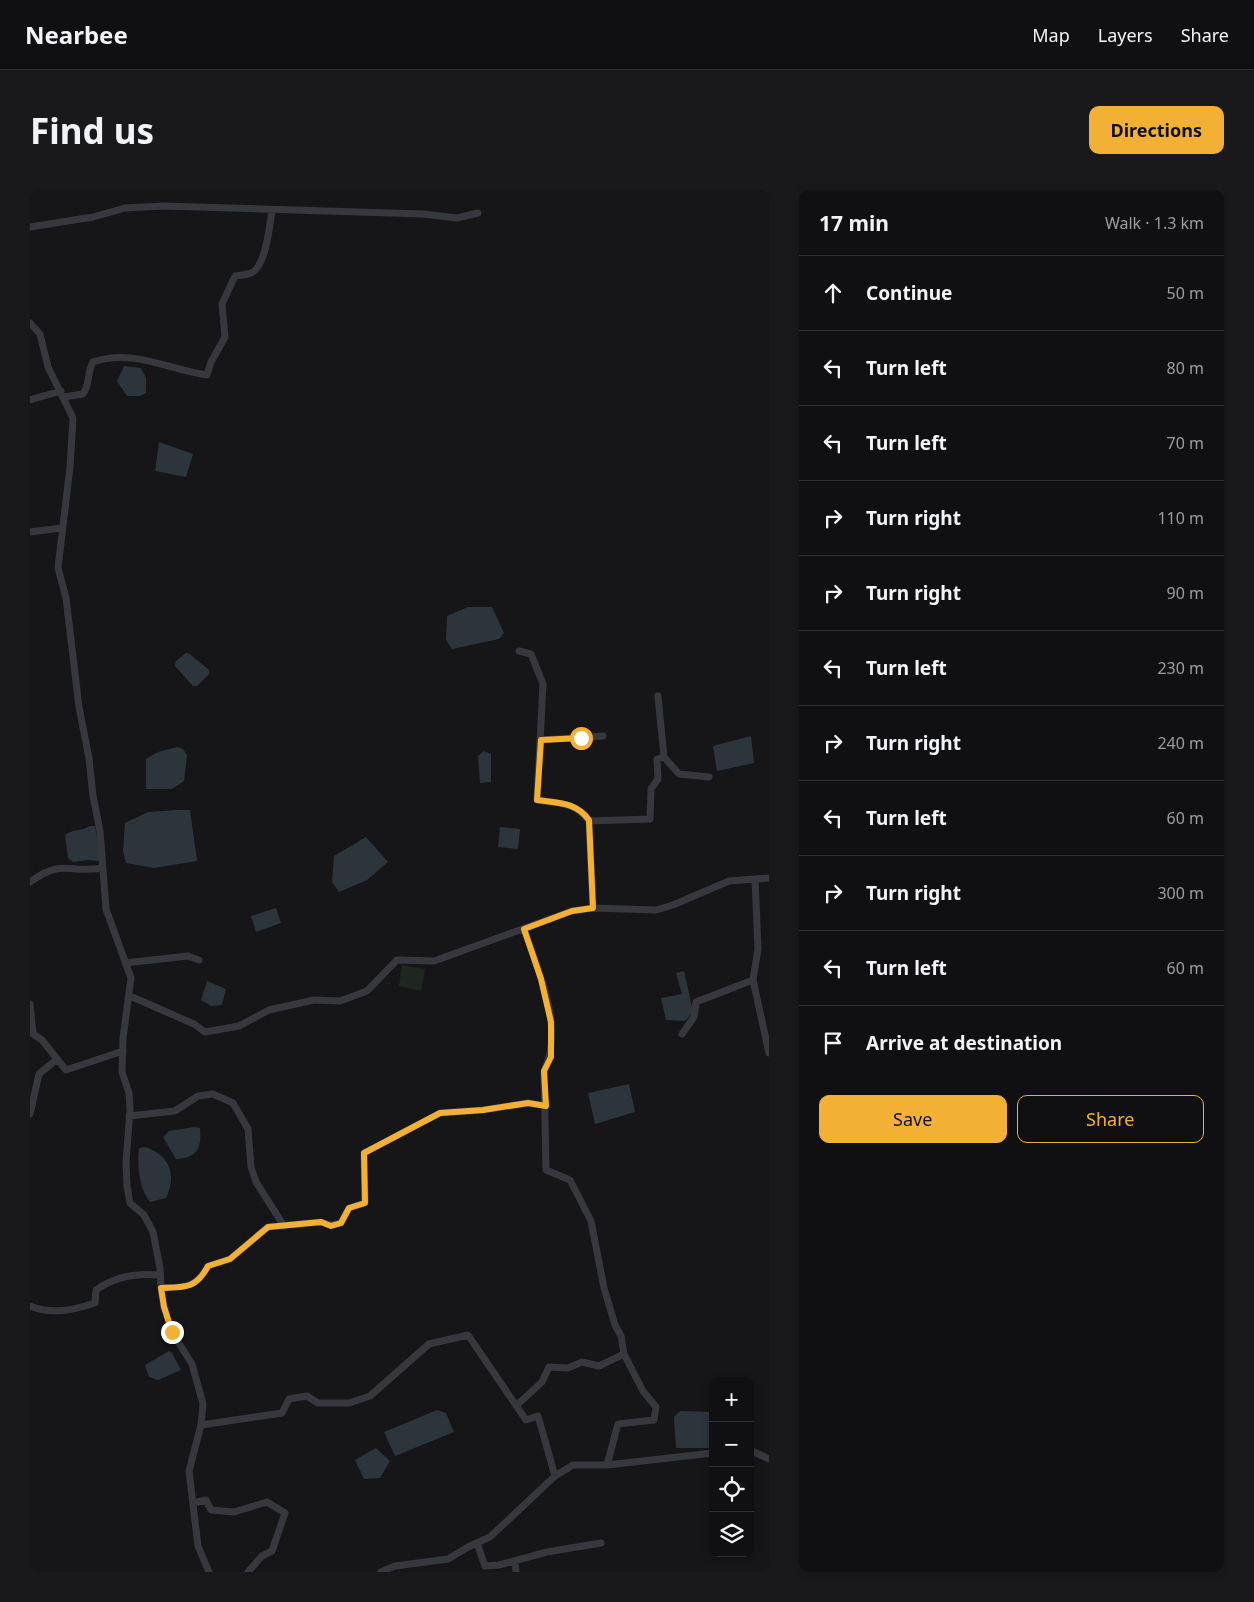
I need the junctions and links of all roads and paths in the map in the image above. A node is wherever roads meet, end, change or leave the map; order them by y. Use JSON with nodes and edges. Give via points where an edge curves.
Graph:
{"nodes":[{"id":1,"x":272,"y":210,"type":"junction"},
{"id":2,"x":478,"y":213,"type":"dead end"},
{"id":3,"x":30,"y":228,"type":"edge"},
{"id":4,"x":30,"y":323,"type":"edge"},
{"id":5,"x":63,"y":394,"type":"junction"},
{"id":6,"x":30,"y":400,"type":"edge"},
{"id":7,"x":62,"y":528,"type":"junction"},
{"id":8,"x":30,"y":532,"type":"edge"},
{"id":9,"x":519,"y":651,"type":"dead end"},
{"id":10,"x":658,"y":696,"type":"dead end"},
{"id":11,"x":603,"y":736,"type":"dead end"},
{"id":12,"x":541,"y":740,"type":"junction"},
{"id":13,"x":664,"y":757,"type":"junction"},
{"id":14,"x":709,"y":777,"type":"dead end"},
{"id":15,"x":589,"y":820,"type":"junction"},
{"id":16,"x":103,"y":868,"type":"junction"},
{"id":17,"x":769,"y":878,"type":"edge"},
{"id":18,"x":755,"y":879,"type":"junction"},
{"id":19,"x":30,"y":882,"type":"edge"},
{"id":20,"x":593,"y":908,"type":"junction"},
{"id":21,"x":524,"y":929,"type":"junction"},
{"id":22,"x":199,"y":960,"type":"dead end"},
{"id":23,"x":125,"y":963,"type":"junction"},
{"id":24,"x":753,"y":980,"type":"junction"},
{"id":25,"x":130,"y":996,"type":"junction"},
{"id":26,"x":30,"y":1004,"type":"edge"},
{"id":27,"x":682,"y":1034,"type":"dead end"},
{"id":28,"x":122,"y":1051,"type":"junction"},
{"id":29,"x":769,"y":1053,"type":"edge"},
{"id":30,"x":56,"y":1060,"type":"junction"},
{"id":31,"x":546,"y":1106,"type":"junction"},
{"id":32,"x":30,"y":1114,"type":"edge"},
{"id":33,"x":129,"y":1116,"type":"junction"},
{"id":34,"x":284,"y":1226,"type":"junction"},
{"id":35,"x":159,"y":1275,"type":"junction"},
{"id":36,"x":161,"y":1288,"type":"junction"},
{"id":37,"x":30,"y":1306,"type":"edge"},
{"id":38,"x":624,"y":1354,"type":"junction"},
{"id":39,"x":516,"y":1406,"type":"junction"},
{"id":40,"x":201,"y":1425,"type":"junction"},
{"id":41,"x":754,"y":1452,"type":"edge"},
{"id":42,"x":709,"y":1453,"type":"edge"},
{"id":43,"x":769,"y":1459,"type":"edge"},
{"id":44,"x":607,"y":1465,"type":"junction"},
{"id":45,"x":556,"y":1476,"type":"junction"},
{"id":46,"x":193,"y":1503,"type":"junction"},
{"id":47,"x":477,"y":1543,"type":"junction"},
{"id":48,"x":601,"y":1543,"type":"dead end"},
{"id":49,"x":516,"y":1561,"type":"junction"},
{"id":50,"x":209,"y":1572,"type":"edge"},
{"id":51,"x":248,"y":1572,"type":"edge"},
{"id":52,"x":381,"y":1572,"type":"edge"},
{"id":53,"x":516,"y":1572,"type":"edge"}],
"edges":[{"from":1,"to":2,"type":"street","via":[[423,214],[457,218]]},
{"from":1,"to":3,"type":"street","via":[[202,206],[125,208]]},
{"from":1,"to":5,"type":"street","via":[[266,245],[257,268],[252,273],[235,276],[222,304],[225,337],[207,375],[145,359],[102,359],[93,362],[89,369],[83,394]]},
{"from":4,"to":5,"type":"street","via":[[40,334],[48,367]]},
{"from":5,"to":6,"type":"street"},
{"from":5,"to":7,"type":"street","via":[[73,418]]},
{"from":7,"to":8,"type":"street"},
{"from":7,"to":16,"type":"street","via":[[58,568],[66,598],[74,677],[89,758]]},
{"from":9,"to":12,"type":"street","via":[[531,654],[543,684]]},
{"from":10,"to":13,"type":"street"},
{"from":11,"to":12,"type":"street"},
{"from":12,"to":15,"type":"street","via":[[537,800],[572,805]]},
{"from":13,"to":14,"type":"street","via":[[680,774]]},
{"from":13,"to":15,"type":"street","via":[[657,759],[658,779],[652,789],[650,819]]},
{"from":15,"to":20,"type":"street"},
{"from":16,"to":19,"type":"street","via":[[58,867]]},
{"from":16,"to":23,"type":"street","via":[[106,909]]},
{"from":17,"to":18,"type":"street"},
{"from":18,"to":20,"type":"street","via":[[729,881],[656,910]]},
{"from":18,"to":24,"type":"street","via":[[758,949]]},
{"from":20,"to":21,"type":"street","via":[[572,911]]},
{"from":21,"to":25,"type":"street","via":[[434,961],[397,960],[367,990],[340,1000],[314,1000],[269,1010],[239,1026],[205,1032]]},
{"from":21,"to":31,"type":"street","via":[[551,1022],[551,1057],[544,1071]]},
{"from":22,"to":23,"type":"street","via":[[188,956]]},
{"from":23,"to":25,"type":"street","via":[[131,978]]},
{"from":24,"to":27,"type":"street","via":[[696,1002],[694,1017]]},
{"from":24,"to":29,"type":"street"},
{"from":25,"to":28,"type":"street"},
{"from":26,"to":30,"type":"street","via":[[33,1034],[42,1040]]},
{"from":28,"to":30,"type":"street","via":[[66,1070]]},
{"from":28,"to":33,"type":"street"},
{"from":30,"to":32,"type":"street","via":[[39,1074]]},
{"from":31,"to":34,"type":"street","via":[[528,1103],[440,1113],[364,1153],[365,1203],[349,1208],[341,1223]]},
{"from":31,"to":38,"type":"street","via":[[546,1170],[570,1180],[591,1222],[604,1288]]},
{"from":33,"to":34,"type":"street","via":[[175,1110],[198,1096],[213,1094],[233,1103],[248,1129],[251,1167],[256,1182]]},
{"from":33,"to":35,"type":"street","via":[[126,1162],[130,1203],[144,1215],[152,1232]]},
{"from":34,"to":36,"type":"street","via":[[268,1227],[230,1259],[208,1266],[200,1280]]},
{"from":35,"to":36,"type":"street"},
{"from":35,"to":37,"type":"street","via":[[113,1280],[96,1290],[95,1303],[81,1307],[53,1312]]},
{"from":36,"to":40,"type":"street","via":[[172,1332],[198,1380]]},
{"from":38,"to":39,"type":"street","via":[[599,1366],[582,1362],[568,1368],[549,1368],[542,1382]]},
{"from":38,"to":44,"type":"street","via":[[643,1391],[656,1407],[654,1420],[618,1424]]},
{"from":39,"to":40,"type":"street","via":[[468,1335],[429,1344],[370,1396],[349,1403],[318,1403],[307,1396],[290,1399],[282,1413]]},
{"from":39,"to":45,"type":"street","via":[[526,1420],[538,1416]]},
{"from":40,"to":46,"type":"street","via":[[189,1471]]},
{"from":41,"to":43,"type":"street"},
{"from":42,"to":44,"type":"street"},
{"from":44,"to":45,"type":"street","via":[[572,1465]]},
{"from":45,"to":47,"type":"street","via":[[490,1537]]},
{"from":46,"to":50,"type":"street","via":[[198,1546]]},
{"from":46,"to":51,"type":"street","via":[[206,1500],[211,1510],[234,1512],[266,1502],[285,1513],[272,1551],[262,1556]]},
{"from":47,"to":49,"type":"street","via":[[485,1566]]},
{"from":47,"to":52,"type":"street","via":[[448,1559],[395,1566]]},
{"from":48,"to":49,"type":"street"},
{"from":49,"to":53,"type":"street"}]}
